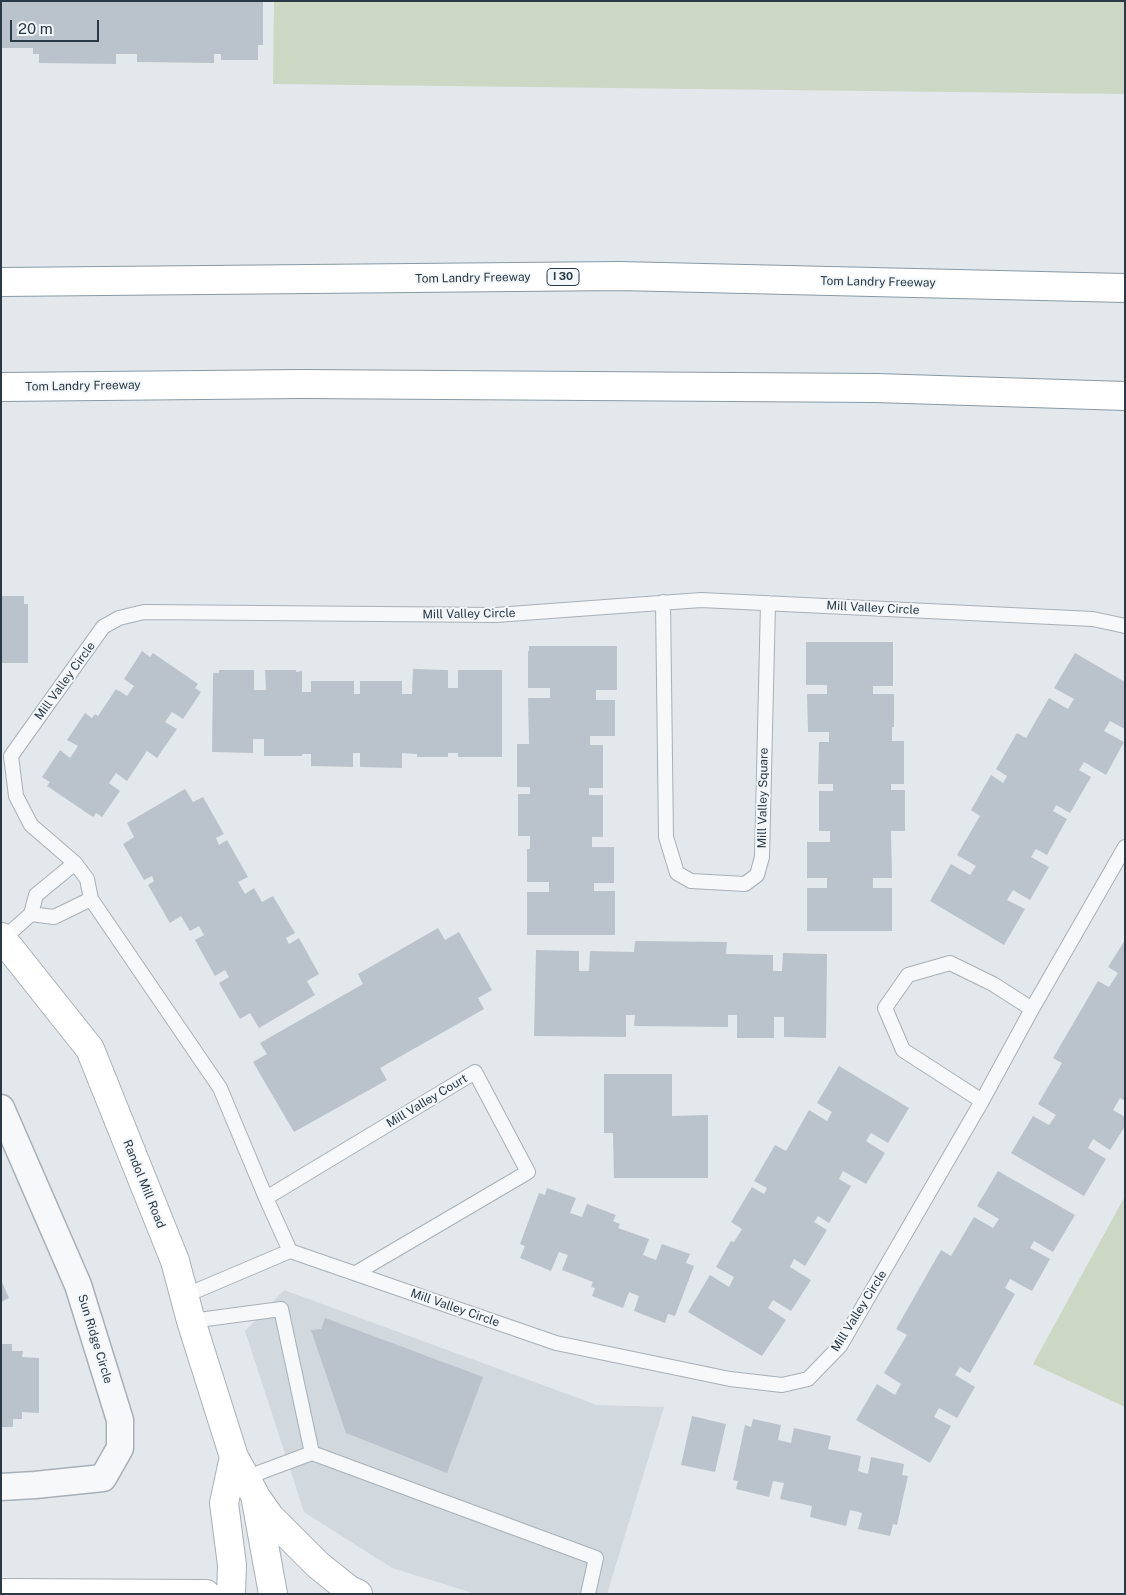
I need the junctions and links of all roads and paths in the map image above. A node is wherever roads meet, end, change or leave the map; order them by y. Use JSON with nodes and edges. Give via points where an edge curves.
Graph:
{"nodes":[{"id":1,"x":1,"y":282,"type":"edge"},
{"id":2,"x":1125,"y":288,"type":"edge"},
{"id":3,"x":1,"y":387,"type":"edge"},
{"id":4,"x":1125,"y":396,"type":"edge"},
{"id":5,"x":663,"y":602,"type":"junction"},
{"id":6,"x":768,"y":603,"type":"junction"},
{"id":7,"x":1125,"y":626,"type":"edge"},
{"id":8,"x":1125,"y":848,"type":"edge"},
{"id":9,"x":75,"y":863,"type":"junction"},
{"id":10,"x":91,"y":899,"type":"junction"},
{"id":11,"x":31,"y":914,"type":"junction"},
{"id":12,"x":2,"y":939,"type":"edge"},
{"id":13,"x":1032,"y":1008,"type":"junction"},
{"id":14,"x":982,"y":1101,"type":"junction"},
{"id":15,"x":1,"y":1108,"type":"edge"},
{"id":16,"x":266,"y":1198,"type":"junction"},
{"id":17,"x":290,"y":1251,"type":"junction"},
{"id":18,"x":356,"y":1273,"type":"junction"},
{"id":19,"x":188,"y":1309,"type":"junction"},
{"id":20,"x":312,"y":1453,"type":"junction"},
{"id":21,"x":245,"y":1476,"type":"junction"},
{"id":22,"x":1,"y":1486,"type":"edge"},
{"id":23,"x":1,"y":1593,"type":"edge"},
{"id":24,"x":206,"y":1594,"type":"edge"},
{"id":25,"x":231,"y":1594,"type":"edge"},
{"id":26,"x":273,"y":1594,"type":"edge"},
{"id":27,"x":358,"y":1594,"type":"edge"},
{"id":28,"x":588,"y":1594,"type":"edge"}],
"edges":[{"from":1,"to":2,"type":"main road","name":"Tom Landry Freeway","number":"I 30","via":[[619,276]]},
{"from":3,"to":4,"type":"main road","name":"Tom Landry Freeway","via":[[312,384],[866,388]]},
{"from":5,"to":6,"type":"lane","name":"Mill Valley Circle"},
{"from":5,"to":6,"type":"lane","name":"Mill Valley Square","via":[[666,837],[677,873],[691,881],[745,884],[757,875],[762,857]]},
{"from":5,"to":9,"type":"lane","name":"Mill Valley Circle","via":[[496,615],[144,612],[119,618],[104,626],[11,756],[16,796],[31,825]]},
{"from":6,"to":7,"type":"lane","name":"Mill Valley Circle","via":[[1093,619]]},
{"from":8,"to":13,"type":"lane","name":"Mill Valley Circle"},
{"from":9,"to":10,"type":"lane","name":"Mill Valley Circle","via":[[87,879]]},
{"from":9,"to":11,"type":"lane","via":[[36,895]]},
{"from":10,"to":11,"type":"lane","via":[[54,917]]},
{"from":10,"to":16,"type":"lane","name":"Mill Valley Circle","via":[[220,1088]]},
{"from":11,"to":12,"type":"lane"},
{"from":12,"to":19,"type":"main road","name":"Randol Mill Road","via":[[90,1049],[175,1261]]},
{"from":13,"to":14,"type":"lane","name":"Mill Valley Circle"},
{"from":13,"to":14,"type":"lane","via":[[993,984],[950,964],[908,975],[885,1008],[903,1050]]},
{"from":14,"to":18,"type":"lane","name":"Mill Valley Circle","via":[[840,1346],[808,1379],[782,1385],[730,1379],[556,1343]]},
{"from":15,"to":22,"type":"street","name":"Sun Ridge Circle","via":[[78,1284],[120,1420],[120,1448],[103,1478]]},
{"from":16,"to":17,"type":"lane","name":"Mill Valley Circle"},
{"from":16,"to":18,"type":"lane","name":"Mill Valley Court","via":[[475,1072],[528,1172]]},
{"from":17,"to":18,"type":"lane","name":"Mill Valley Circle"},
{"from":17,"to":19,"type":"lane"},
{"from":19,"to":20,"type":"lane","via":[[281,1309]]},
{"from":19,"to":21,"type":"main road","name":"Randol Mill Road"},
{"from":20,"to":21,"type":"lane"},
{"from":20,"to":28,"type":"lane","via":[[596,1558]]},
{"from":21,"to":25,"type":"main road","name":"Randol Mill Road","via":[[224,1503],[232,1564]]},
{"from":21,"to":26,"type":"main road","name":"Randol Mill Road"},
{"from":21,"to":27,"type":"main road","via":[[270,1517],[318,1566]]},
{"from":23,"to":24,"type":"main road"}]}
